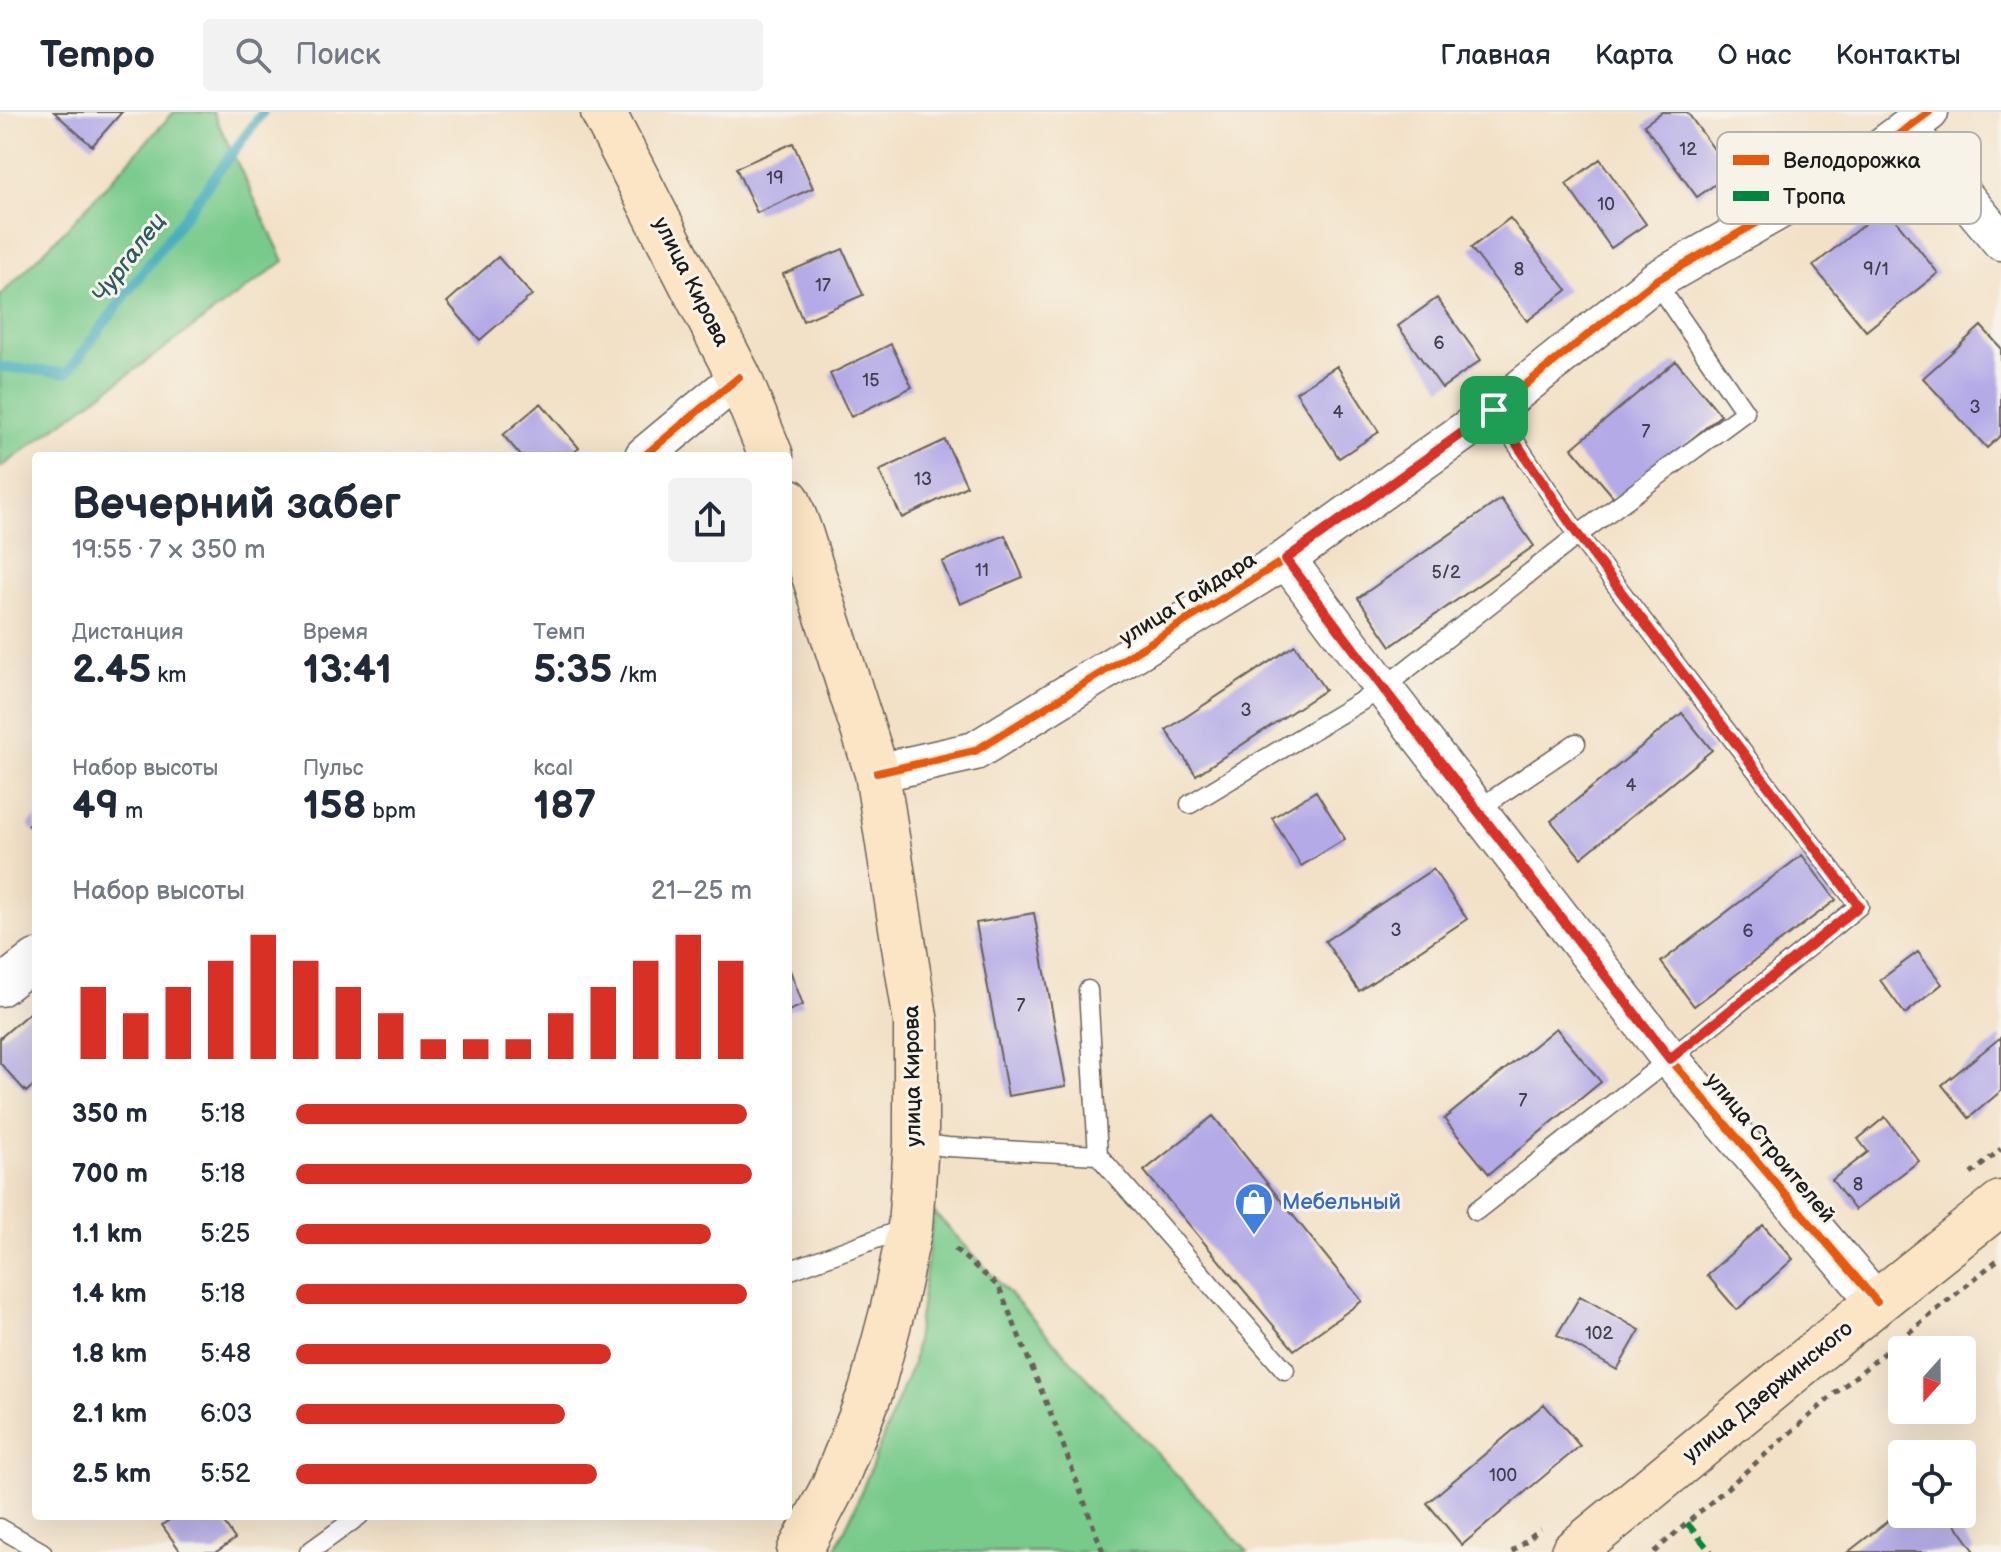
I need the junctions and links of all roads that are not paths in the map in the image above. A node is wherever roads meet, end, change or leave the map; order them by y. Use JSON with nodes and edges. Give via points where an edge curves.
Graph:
{"nodes":[{"id":1,"x":603,"y":112,"type":"edge"},
{"id":2,"x":1918,"y":120,"type":"edge"},
{"id":3,"x":1902,"y":132,"type":"edge"},
{"id":4,"x":1981,"y":212,"type":"edge"},
{"id":5,"x":1755,"y":224,"type":"edge"},
{"id":6,"x":2001,"y":241,"type":"edge"},
{"id":7,"x":1655,"y":281,"type":"junction"},
{"id":8,"x":739,"y":377,"type":"junction"},
{"id":9,"x":1494,"y":410,"type":"junction"},
{"id":10,"x":649,"y":452,"type":"edge"},
{"id":11,"x":769,"y":452,"type":"edge"},
{"id":12,"x":792,"y":511,"type":"edge"},
{"id":13,"x":1578,"y":535,"type":"junction"},
{"id":14,"x":1286,"y":559,"type":"junction"},
{"id":15,"x":1383,"y":688,"type":"junction"},
{"id":16,"x":1576,"y":743,"type":"dead end"},
{"id":17,"x":877,"y":773,"type":"junction"},
{"id":18,"x":1190,"y":804,"type":"dead end"},
{"id":19,"x":1477,"y":810,"type":"junction"},
{"id":20,"x":32,"y":962,"type":"edge"},
{"id":21,"x":0,"y":987,"type":"edge"},
{"id":22,"x":1088,"y":990,"type":"dead end"},
{"id":23,"x":1670,"y":1059,"type":"junction"},
{"id":24,"x":916,"y":1143,"type":"junction"},
{"id":25,"x":1098,"y":1155,"type":"junction"},
{"id":26,"x":2001,"y":1203,"type":"edge"},
{"id":27,"x":1476,"y":1211,"type":"dead end"},
{"id":28,"x":910,"y":1227,"type":"junction"},
{"id":29,"x":792,"y":1270,"type":"edge"},
{"id":30,"x":1877,"y":1302,"type":"junction"},
{"id":31,"x":1285,"y":1370,"type":"dead end"},
{"id":32,"x":353,"y":1520,"type":"edge"},
{"id":33,"x":0,"y":1528,"type":"edge"},
{"id":34,"x":42,"y":1552,"type":"edge"},
{"id":35,"x":309,"y":1552,"type":"edge"},
{"id":36,"x":799,"y":1552,"type":"edge"},
{"id":37,"x":1573,"y":1552,"type":"edge"}],
"edges":[{"from":1,"to":8,"type":"main road","name":"улица Кирова"},
{"from":2,"to":3,"type":"street","name":"улица Гайдара"},
{"from":4,"to":6,"type":"street"},
{"from":5,"to":7,"type":"street","name":"улица Гайдара"},
{"from":7,"to":9,"type":"street","name":"улица Гайдара"},
{"from":7,"to":13,"type":"lane","via":[[1745,412]]},
{"from":8,"to":10,"type":"street"},
{"from":8,"to":11,"type":"main road","name":"улица Кирова"},
{"from":9,"to":13,"type":"lane"},
{"from":9,"to":14,"type":"street","name":"улица Гайдара"},
{"from":12,"to":17,"type":"main road","name":"улица Кирова"},
{"from":13,"to":15,"type":"lane"},
{"from":13,"to":23,"type":"lane","via":[[1859,906]]},
{"from":14,"to":15,"type":"street","name":"улица Строителей"},
{"from":14,"to":17,"type":"street","name":"улица Гайдара","via":[[975,751]]},
{"from":15,"to":18,"type":"lane"},
{"from":15,"to":19,"type":"street","name":"улица Строителей"},
{"from":16,"to":19,"type":"lane"},
{"from":17,"to":24,"type":"main road","name":"улица Кирова","via":[[916,1023]]},
{"from":19,"to":23,"type":"street","name":"улица Строителей"},
{"from":20,"to":21,"type":"street"},
{"from":22,"to":25,"type":"lane"},
{"from":23,"to":27,"type":"lane"},
{"from":23,"to":30,"type":"street","name":"улица Строителей"},
{"from":24,"to":25,"type":"lane"},
{"from":24,"to":28,"type":"main road","name":"улица Кирова"},
{"from":25,"to":31,"type":"lane"},
{"from":26,"to":30,"type":"main road","name":"улица Дзержинского"},
{"from":28,"to":29,"type":"lane"},
{"from":28,"to":36,"type":"main road","name":"улица Кирова","via":[[871,1391],[833,1487]]},
{"from":30,"to":37,"type":"main road","name":"улица Дзержинского"},
{"from":32,"to":35,"type":"lane"},
{"from":33,"to":34,"type":"lane"}]}
